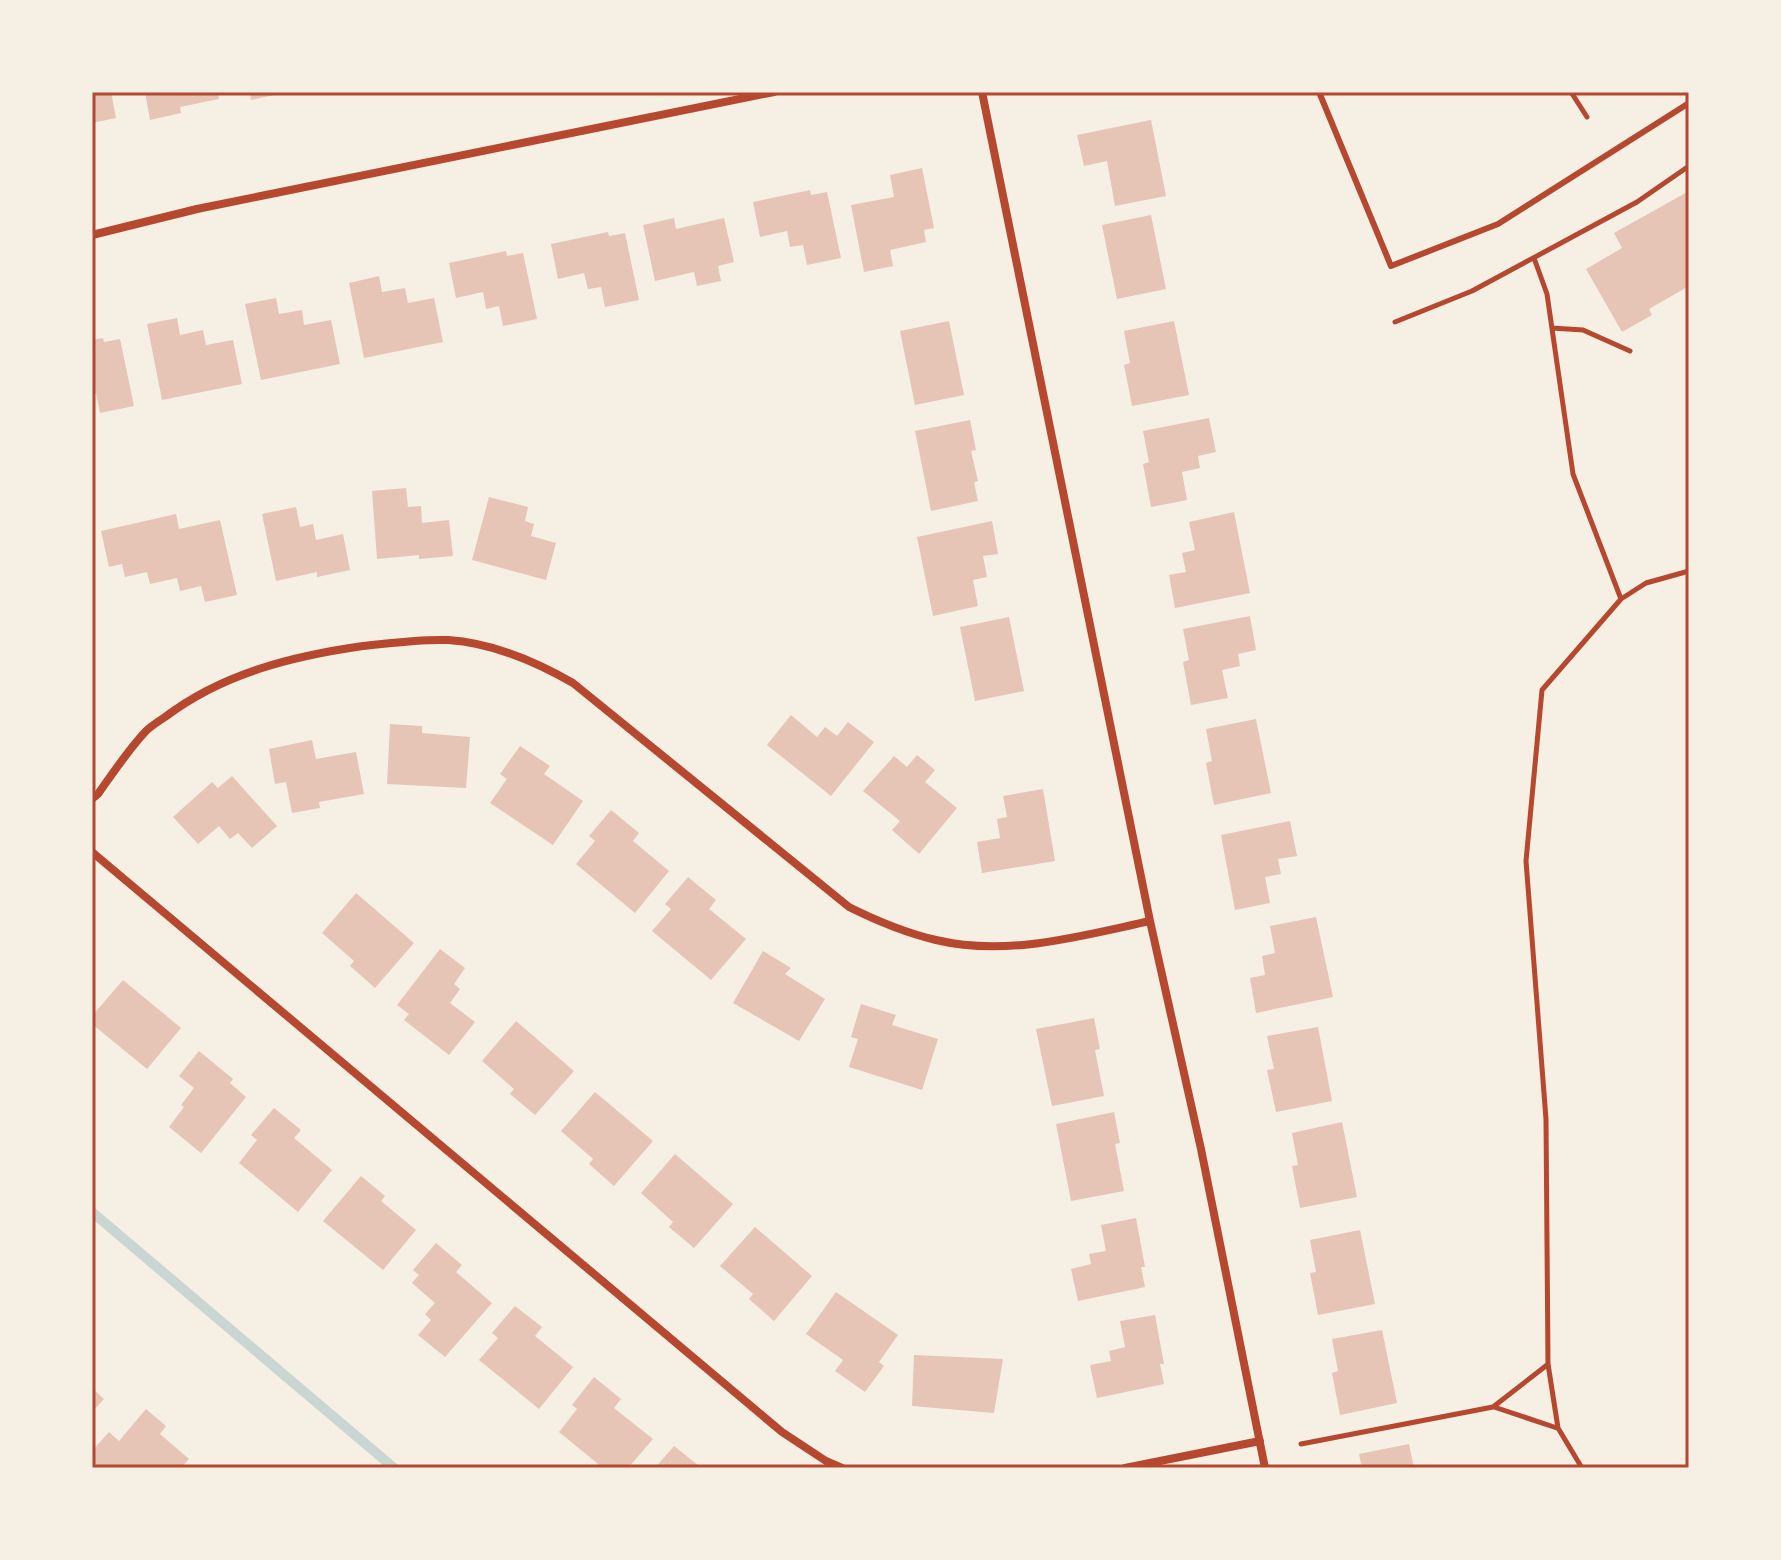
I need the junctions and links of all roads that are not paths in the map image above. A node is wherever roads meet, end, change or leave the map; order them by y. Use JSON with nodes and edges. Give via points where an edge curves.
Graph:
{"nodes":[{"id":1,"x":774,"y":92,"type":"edge"},
{"id":2,"x":982,"y":92,"type":"edge"},
{"id":3,"x":1319,"y":92,"type":"edge"},
{"id":4,"x":1689,"y":103,"type":"edge"},
{"id":5,"x":92,"y":235,"type":"edge"},
{"id":6,"x":92,"y":799,"type":"edge"},
{"id":7,"x":92,"y":852,"type":"edge"},
{"id":8,"x":1150,"y":921,"type":"junction"},
{"id":9,"x":1260,"y":1441,"type":"junction"},
{"id":10,"x":842,"y":1468,"type":"edge"},
{"id":11,"x":1125,"y":1468,"type":"edge"},
{"id":12,"x":1265,"y":1468,"type":"edge"}],
"edges":[{"from":1,"to":5,"type":"street"},
{"from":2,"to":8,"type":"street"},
{"from":3,"to":4,"type":"lane","via":[[1391,266],[1498,224]]},
{"from":6,"to":8,"type":"street","via":[[147,730],[217,684],[324,652],[450,640],[509,653],[573,683],[849,907],[885,924],[936,940],[1000,947],[1053,942]]},
{"from":7,"to":10,"type":"street","via":[[782,1432]]},
{"from":8,"to":9,"type":"street"},
{"from":9,"to":11,"type":"street"},
{"from":9,"to":12,"type":"street"}]}
